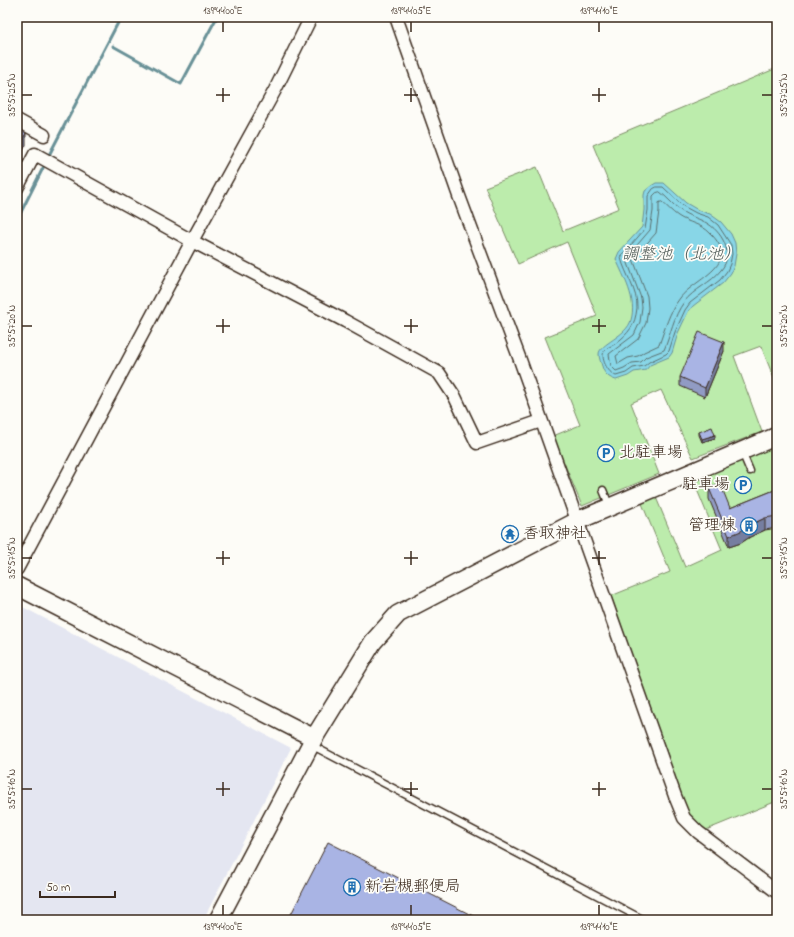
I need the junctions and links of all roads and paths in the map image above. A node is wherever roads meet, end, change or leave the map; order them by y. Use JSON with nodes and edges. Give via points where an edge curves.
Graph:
{"nodes":[{"id":1,"x":311,"y":17,"type":"edge"},
{"id":2,"x":396,"y":17,"type":"edge"},
{"id":3,"x":17,"y":120,"type":"edge"},
{"id":4,"x":44,"y":135,"type":"dead end"},
{"id":5,"x":17,"y":188,"type":"edge"},
{"id":6,"x":192,"y":241,"type":"junction"},
{"id":7,"x":541,"y":421,"type":"junction"},
{"id":8,"x":777,"y":436,"type":"edge"},
{"id":9,"x":742,"y":451,"type":"junction"},
{"id":10,"x":750,"y":471,"type":"dead end"},
{"id":11,"x":603,"y":490,"type":"dead end"},
{"id":12,"x":610,"y":507,"type":"junction"},
{"id":13,"x":577,"y":521,"type":"junction"},
{"id":14,"x":17,"y":569,"type":"edge"},
{"id":15,"x":17,"y":586,"type":"edge"},
{"id":16,"x":312,"y":742,"type":"junction"},
{"id":17,"x":777,"y":892,"type":"edge"},
{"id":18,"x":218,"y":920,"type":"edge"},
{"id":19,"x":644,"y":920,"type":"edge"}],
"edges":[{"from":1,"to":6,"type":"street","via":[[275,90]]},
{"from":2,"to":7,"type":"street"},
{"from":3,"to":4,"type":"street"},
{"from":5,"to":6,"type":"street","via":[[35,154]]},
{"from":6,"to":7,"type":"street","via":[[439,373],[455,397],[477,443]]},
{"from":6,"to":14,"type":"street"},
{"from":7,"to":13,"type":"street"},
{"from":8,"to":9,"type":"street"},
{"from":9,"to":10,"type":"lane"},
{"from":9,"to":12,"type":"street"},
{"from":11,"to":12,"type":"lane"},
{"from":12,"to":13,"type":"street"},
{"from":13,"to":16,"type":"street","via":[[398,614],[373,642]]},
{"from":13,"to":17,"type":"street","via":[[684,818],[698,832]]},
{"from":15,"to":16,"type":"street"},
{"from":16,"to":18,"type":"street"},
{"from":16,"to":19,"type":"lane"}]}
